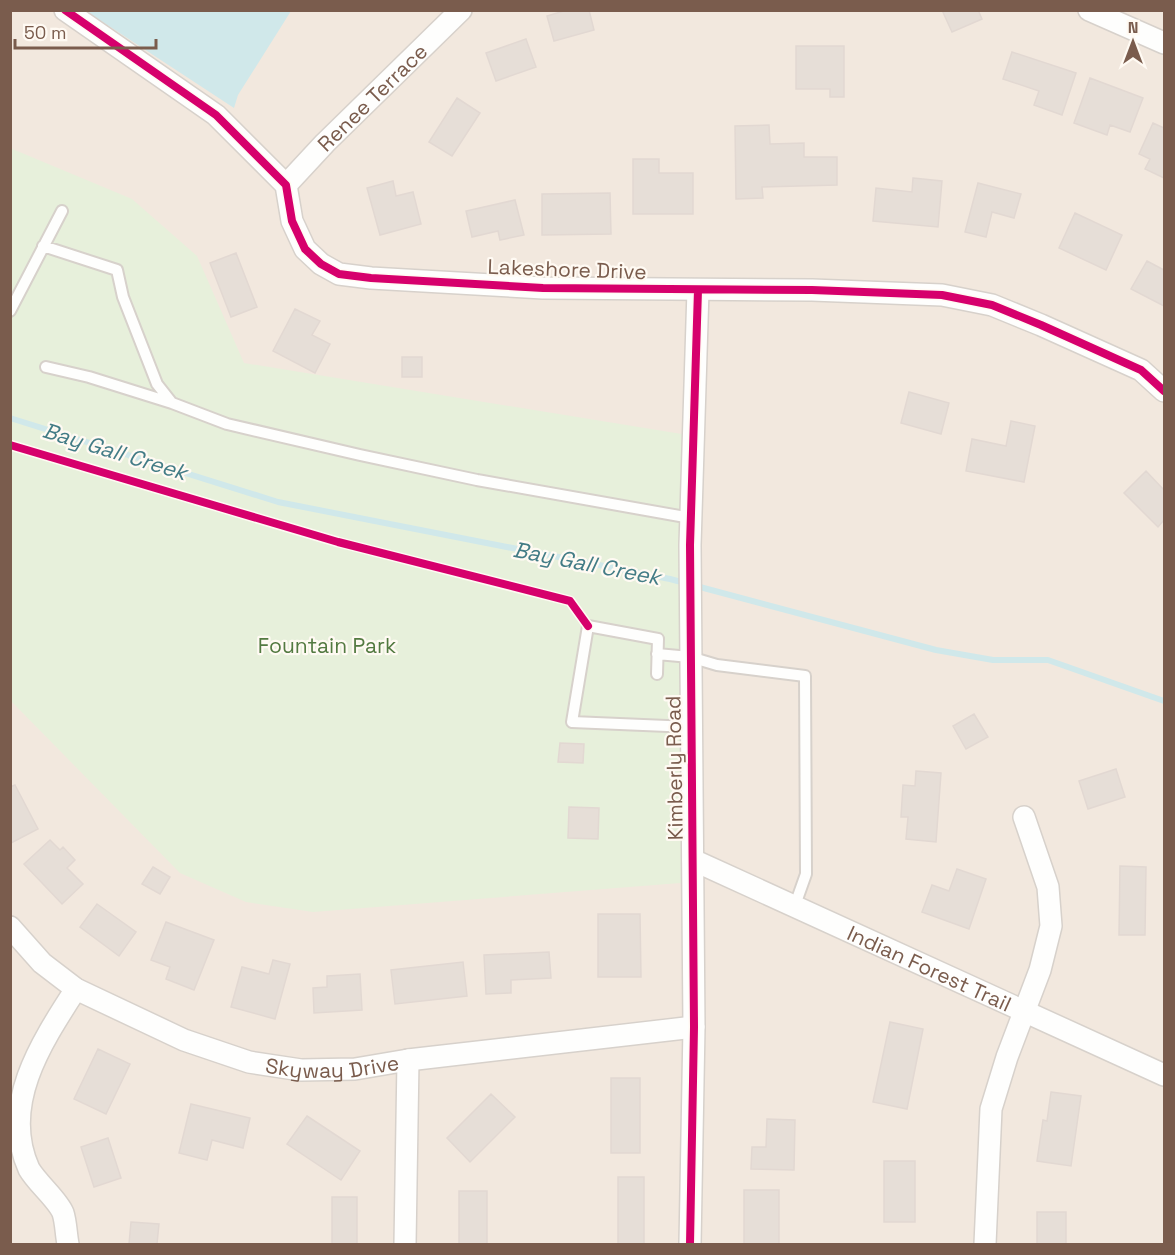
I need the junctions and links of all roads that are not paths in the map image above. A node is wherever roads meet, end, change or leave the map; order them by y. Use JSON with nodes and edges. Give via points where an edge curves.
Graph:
{"nodes":[{"id":1,"x":65,"y":10,"type":"edge"},
{"id":2,"x":461,"y":10,"type":"edge"},
{"id":3,"x":1089,"y":10,"type":"edge"},
{"id":4,"x":1164,"y":43,"type":"edge"},
{"id":5,"x":286,"y":185,"type":"junction"},
{"id":6,"x":62,"y":211,"type":"dead end"},
{"id":7,"x":43,"y":246,"type":"junction"},
{"id":8,"x":698,"y":290,"type":"junction"},
{"id":9,"x":10,"y":311,"type":"edge"},
{"id":10,"x":46,"y":367,"type":"dead end"},
{"id":11,"x":1164,"y":391,"type":"edge"},
{"id":12,"x":172,"y":403,"type":"junction"},
{"id":13,"x":691,"y":518,"type":"junction"},
{"id":14,"x":657,"y":654,"type":"junction"},
{"id":15,"x":690,"y":657,"type":"junction"},
{"id":16,"x":657,"y":674,"type":"dead end"},
{"id":17,"x":691,"y":727,"type":"junction"},
{"id":18,"x":1024,"y":817,"type":"dead end"},
{"id":19,"x":693,"y":860,"type":"junction"},
{"id":20,"x":795,"y":905,"type":"junction"},
{"id":21,"x":10,"y":927,"type":"edge"},
{"id":22,"x":76,"y":989,"type":"junction"},
{"id":23,"x":1024,"y":1009,"type":"junction"},
{"id":24,"x":694,"y":1027,"type":"junction"},
{"id":25,"x":408,"y":1060,"type":"junction"},
{"id":26,"x":1164,"y":1075,"type":"edge"},
{"id":27,"x":68,"y":1245,"type":"edge"},
{"id":28,"x":405,"y":1245,"type":"edge"},
{"id":29,"x":690,"y":1245,"type":"edge"},
{"id":30,"x":985,"y":1245,"type":"edge"}],
"edges":[{"from":1,"to":5,"type":"street","via":[[216,115]]},
{"from":2,"to":5,"type":"street","name":"Renee Terrace"},
{"from":3,"to":4,"type":"street"},
{"from":5,"to":8,"type":"street","name":"Lakeshore Drive","via":[[292,221],[305,249],[339,274],[543,288]]},
{"from":6,"to":7,"type":"lane"},
{"from":7,"to":9,"type":"lane"},
{"from":7,"to":12,"type":"lane","via":[[117,270],[123,297],[157,384]]},
{"from":8,"to":11,"type":"street","name":"Lakeshore Drive","via":[[942,295],[992,305],[1141,370]]},
{"from":8,"to":13,"type":"street","name":"Kimberly Road"},
{"from":10,"to":12,"type":"lane"},
{"from":12,"to":13,"type":"lane","via":[[227,424],[360,455]]},
{"from":13,"to":15,"type":"street","name":"Kimberly Road"},
{"from":14,"to":15,"type":"lane"},
{"from":14,"to":16,"type":"lane"},
{"from":14,"to":17,"type":"lane","via":[[658,639],[588,626],[572,722]]},
{"from":15,"to":17,"type":"street","name":"Kimberly Road"},
{"from":15,"to":20,"type":"lane","via":[[805,676],[806,874]]},
{"from":17,"to":19,"type":"street","name":"Kimberly Road"},
{"from":18,"to":23,"type":"street","via":[[1043,867],[1051,906],[1047,946]]},
{"from":19,"to":20,"type":"street","name":"Indian Forest Trail"},
{"from":19,"to":24,"type":"street","name":"Kimberly Road"},
{"from":20,"to":23,"type":"street","name":"Indian Forest Trail"},
{"from":21,"to":22,"type":"street","name":"Skyway Drive","via":[[42,963]]},
{"from":22,"to":25,"type":"street","name":"Skyway Drive","via":[[184,1040],[249,1062],[301,1070],[355,1069]]},
{"from":22,"to":27,"type":"street","via":[[18,1090],[13,1118],[20,1154],[37,1183],[62,1211]]},
{"from":23,"to":26,"type":"street","name":"Indian Forest Trail"},
{"from":23,"to":30,"type":"street","via":[[991,1109]]},
{"from":24,"to":25,"type":"street","name":"Skyway Drive"},
{"from":24,"to":29,"type":"street","name":"Kimberly Road"},
{"from":25,"to":28,"type":"street"}]}
